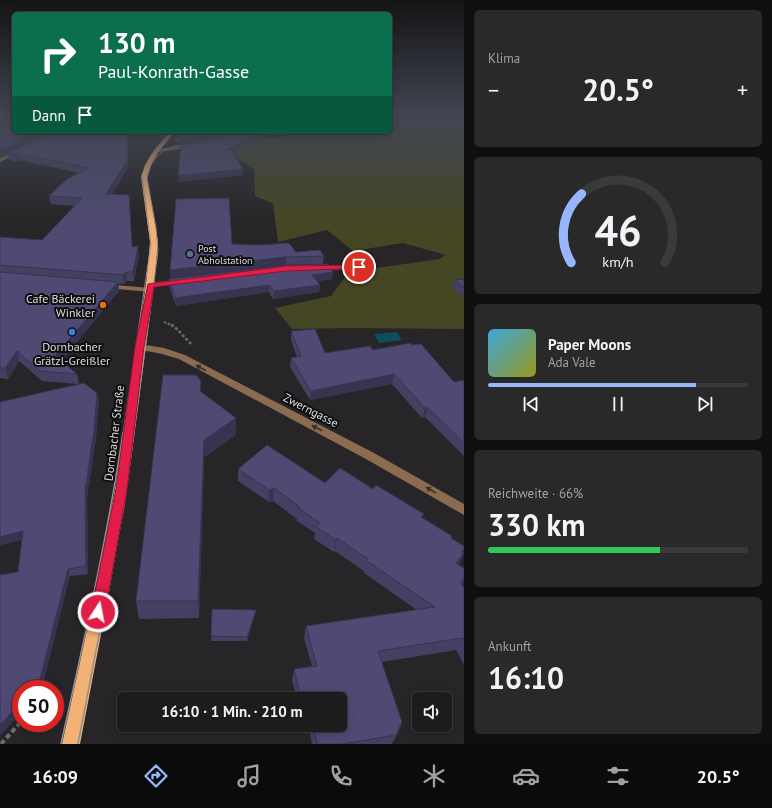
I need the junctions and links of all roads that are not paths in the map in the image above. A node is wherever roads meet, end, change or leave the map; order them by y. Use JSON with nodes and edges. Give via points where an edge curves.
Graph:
{"nodes":[{"id":1,"x":19,"y":152,"type":"edge"},
{"id":2,"x":156,"y":152,"type":"edge"},
{"id":3,"x":0,"y":160,"type":"edge"},
{"id":4,"x":359,"y":267,"type":"dead end"},
{"id":5,"x":307,"y":268,"type":"edge"},
{"id":6,"x":189,"y":281,"type":"edge"},
{"id":7,"x":98,"y":285,"type":"edge"},
{"id":8,"x":150,"y":288,"type":"junction"},
{"id":9,"x":140,"y":347,"type":"junction"},
{"id":10,"x":464,"y":510,"type":"edge"},
{"id":11,"x":71,"y":744,"type":"edge"}],
"edges":[{"from":1,"to":3,"type":"street"},
{"from":2,"to":8,"type":"main road","name":"Dornbacher Straße","via":[[144,177],[154,242]]},
{"from":4,"to":5,"type":"street"},
{"from":6,"to":8,"type":"street"},
{"from":7,"to":8,"type":"street"},
{"from":8,"to":9,"type":"main road","name":"Dornbacher Straße"},
{"from":10,"to":9,"type":"street","name":"Zwerngasse","one_way":true,"via":[[370,456],[182,357]]},
{"from":9,"to":11,"type":"main road","name":"Dornbacher Straße","via":[[121,489]]}]}
